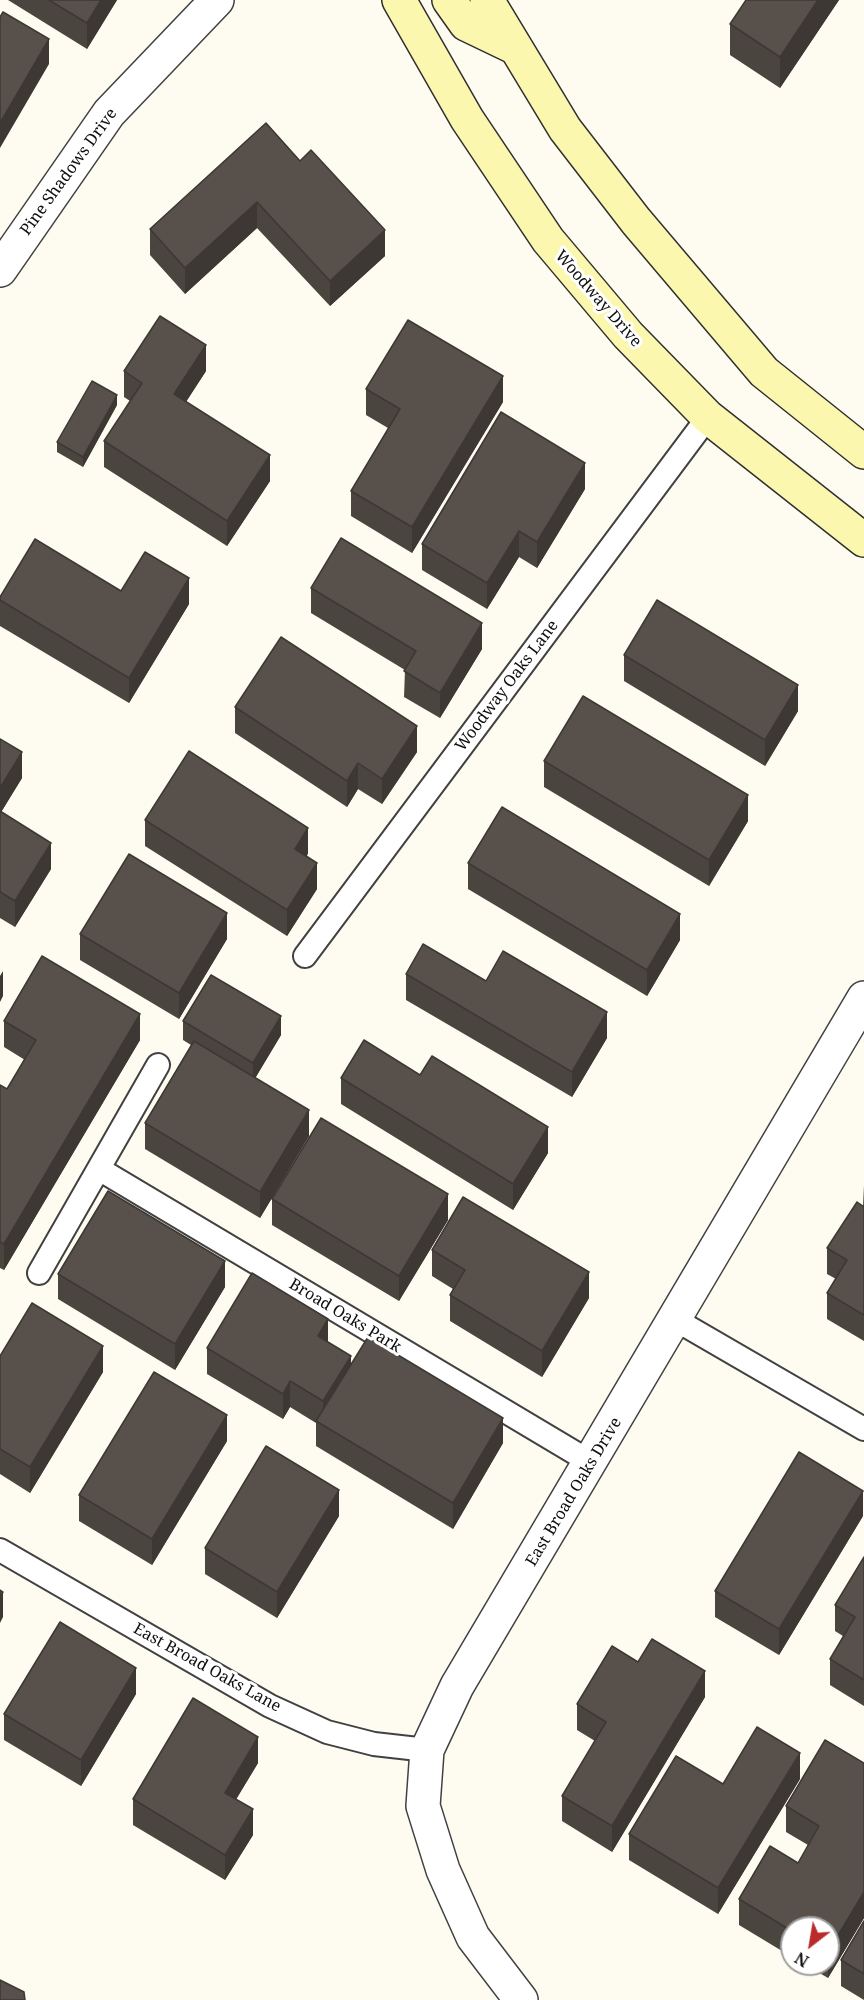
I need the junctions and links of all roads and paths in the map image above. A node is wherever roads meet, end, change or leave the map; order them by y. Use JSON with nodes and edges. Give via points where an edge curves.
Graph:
{"nodes":[{"id":1,"x":218,"y":0,"type":"edge"},
{"id":2,"x":399,"y":0,"type":"edge"},
{"id":3,"x":449,"y":0,"type":"edge"},
{"id":4,"x":487,"y":0,"type":"edge"},
{"id":5,"x":516,"y":48,"type":"junction"},
{"id":6,"x":0,"y":270,"type":"edge"},
{"id":7,"x":708,"y":417,"type":"junction"},
{"id":8,"x":864,"y":452,"type":"edge"},
{"id":9,"x":864,"y":540,"type":"edge"},
{"id":10,"x":305,"y":956,"type":"dead end"},
{"id":11,"x":864,"y":998,"type":"edge"},
{"id":12,"x":158,"y":1065,"type":"dead end"},
{"id":13,"x":99,"y":1169,"type":"junction"},
{"id":14,"x":39,"y":1273,"type":"dead end"},
{"id":15,"x":676,"y":1320,"type":"junction"},
{"id":16,"x":864,"y":1429,"type":"edge"},
{"id":17,"x":592,"y":1463,"type":"junction"},
{"id":18,"x":0,"y":1550,"type":"edge"},
{"id":19,"x":427,"y":1750,"type":"junction"},
{"id":20,"x":521,"y":2000,"type":"edge"}],
"edges":[{"from":1,"to":6,"type":"street","name":"Pine Shadows Drive","via":[[109,113]]},
{"from":2,"to":7,"type":"main road","name":"Woodway Drive","via":[[467,119],[548,240],[628,335]]},
{"from":3,"to":5,"type":"main road","via":[[466,24]]},
{"from":4,"to":5,"type":"main road"},
{"from":5,"to":8,"type":"main road","via":[[565,129],[636,221],[764,372]]},
{"from":7,"to":9,"type":"main road","name":"Woodway Drive"},
{"from":7,"to":10,"type":"lane","name":"Woodway Oaks Lane"},
{"from":11,"to":15,"type":"street","name":"East Broad Oaks Drive"},
{"from":12,"to":13,"type":"lane"},
{"from":13,"to":14,"type":"lane"},
{"from":13,"to":17,"type":"lane","name":"Broad Oaks Park"},
{"from":15,"to":16,"type":"lane"},
{"from":15,"to":17,"type":"street","name":"East Broad Oaks Drive"},
{"from":17,"to":19,"type":"street","name":"East Broad Oaks Drive","via":[[457,1686]]},
{"from":18,"to":19,"type":"lane","name":"East Broad Oaks Lane","via":[[270,1706],[327,1732],[374,1744]]},
{"from":19,"to":20,"type":"street","name":"East Broad Oaks Drive","via":[[423,1806],[443,1870],[473,1937]]}]}
